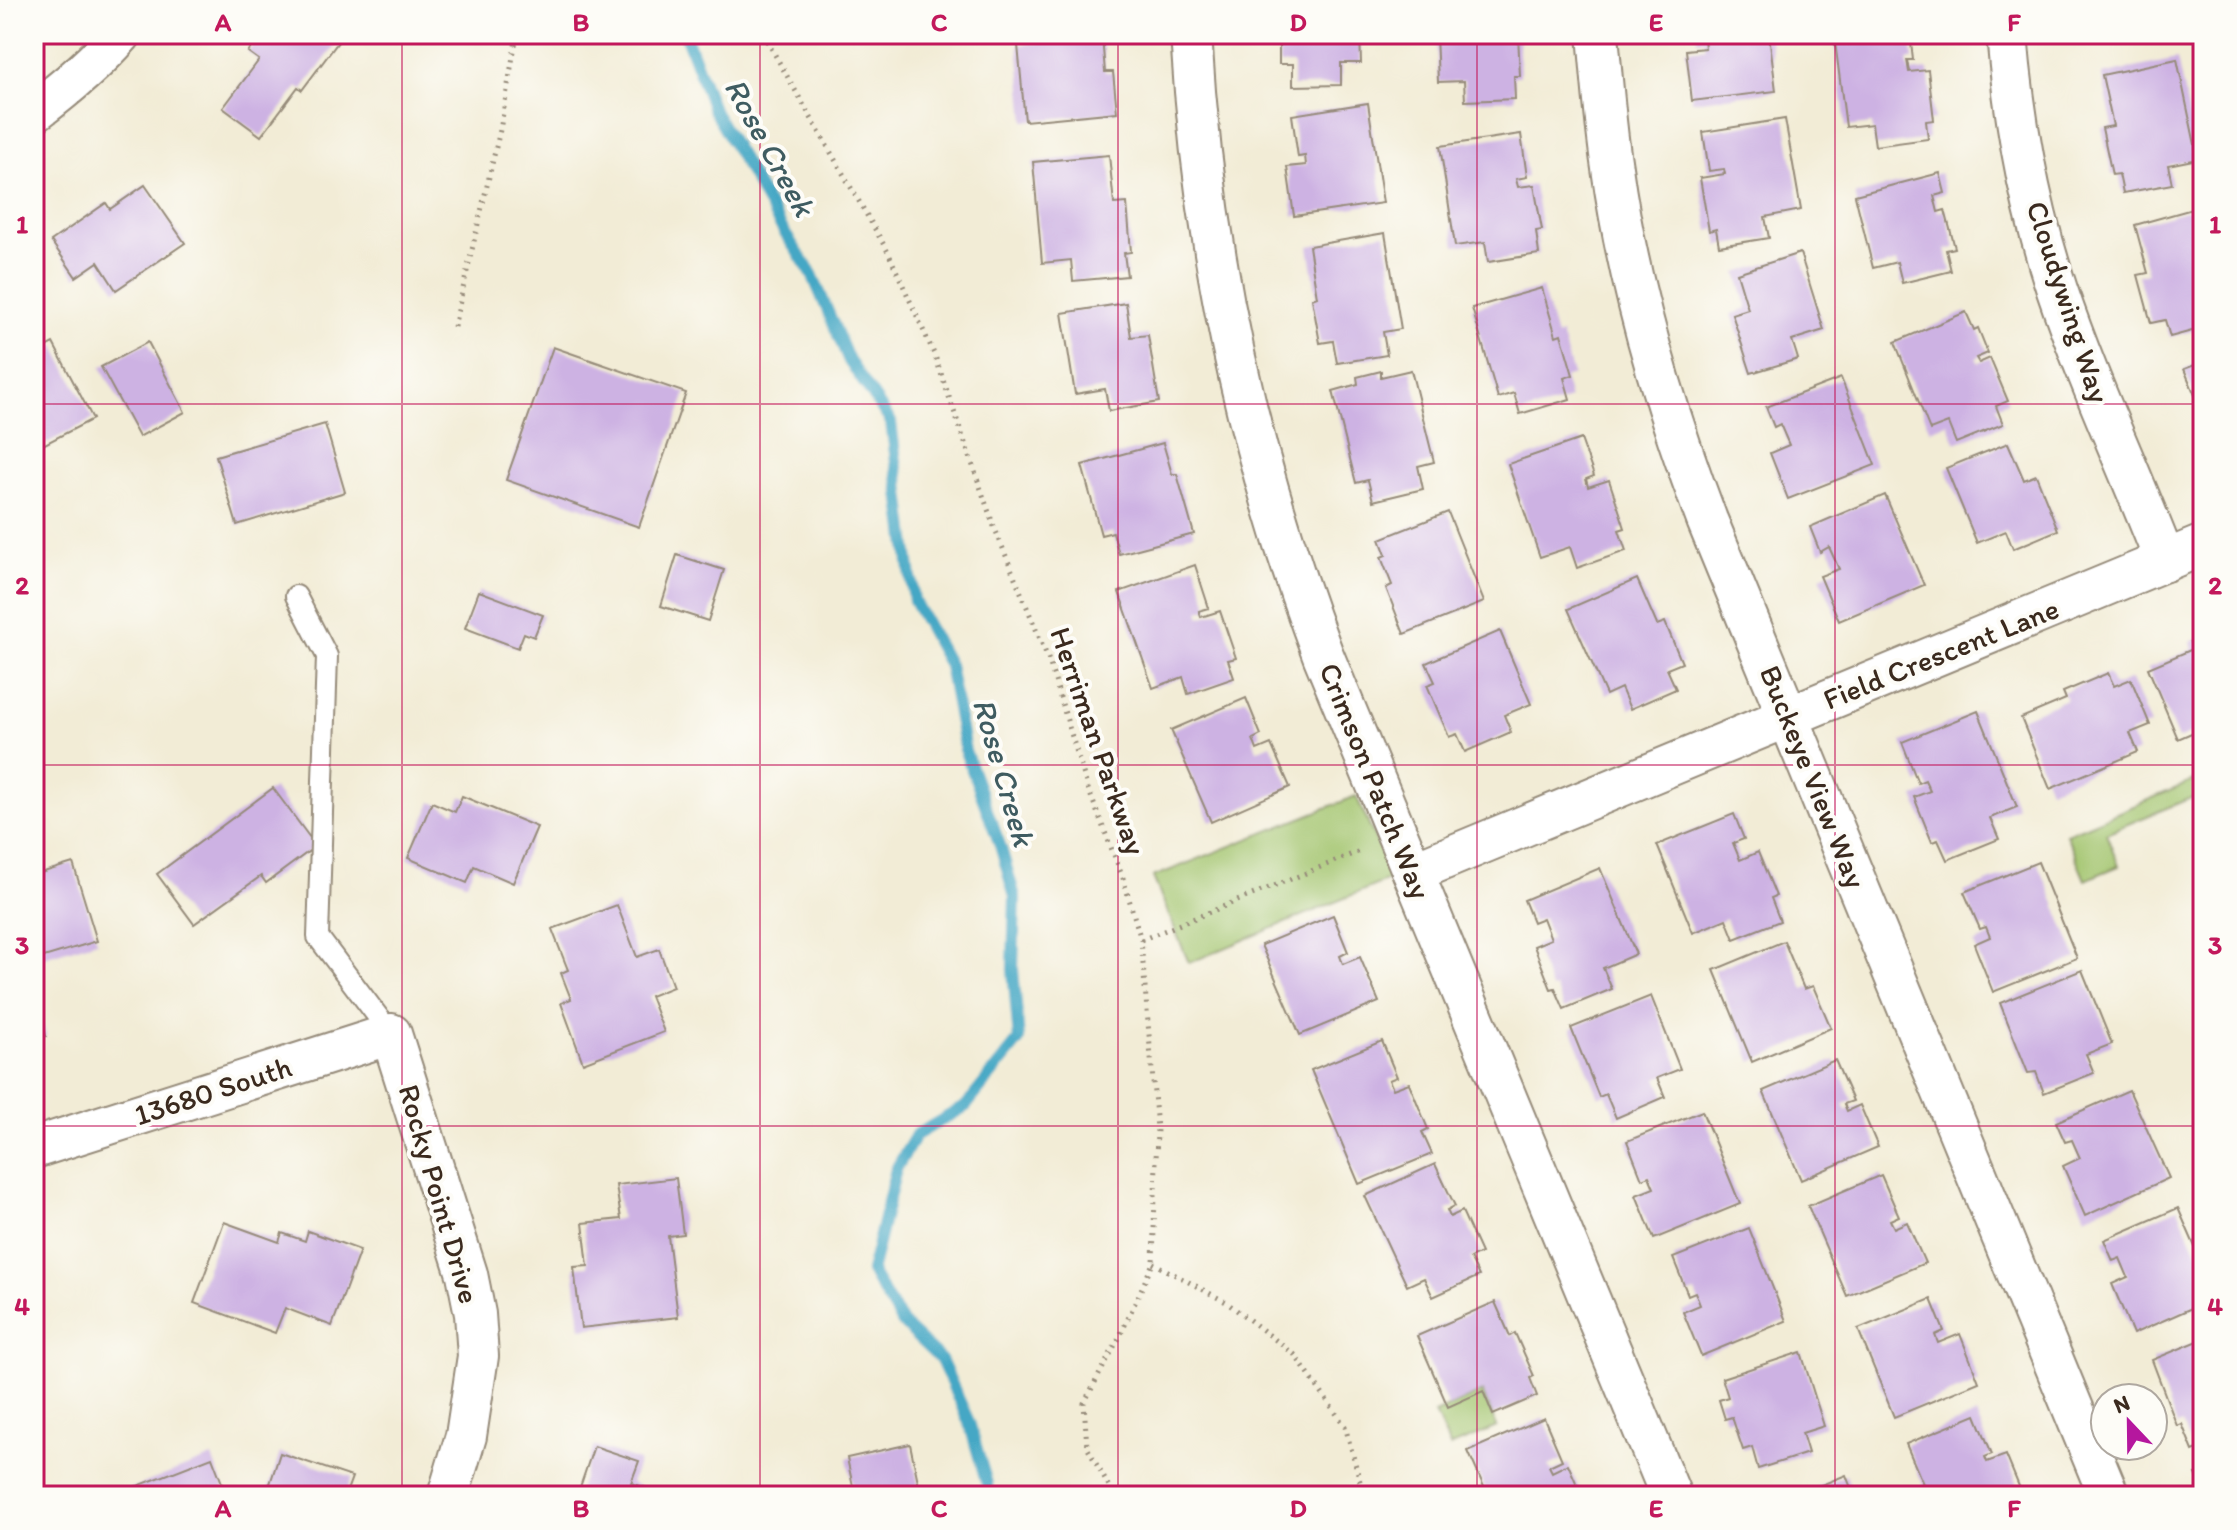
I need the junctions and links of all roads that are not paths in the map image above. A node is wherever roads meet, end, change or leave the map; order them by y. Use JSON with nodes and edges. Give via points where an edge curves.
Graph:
{"nodes":[{"id":1,"x":121,"y":34,"type":"edge"},
{"id":2,"x":1191,"y":34,"type":"edge"},
{"id":3,"x":1598,"y":34,"type":"edge"},
{"id":4,"x":2007,"y":34,"type":"edge"},
{"id":5,"x":34,"y":112,"type":"edge"},
{"id":6,"x":2203,"y":545,"type":"edge"},
{"id":7,"x":2165,"y":561,"type":"junction"},
{"id":8,"x":296,"y":596,"type":"dead end"},
{"id":9,"x":1788,"y":717,"type":"junction"},
{"id":10,"x":1413,"y":872,"type":"junction"},
{"id":11,"x":391,"y":1034,"type":"junction"},
{"id":12,"x":34,"y":1148,"type":"edge"},
{"id":13,"x":448,"y":1496,"type":"edge"},
{"id":14,"x":1671,"y":1496,"type":"edge"},
{"id":15,"x":2109,"y":1496,"type":"edge"}],
"edges":[{"from":1,"to":5,"type":"street","via":[[69,86]]},
{"from":2,"to":10,"type":"street","name":"Crimson Patch Way","via":[[1210,233],[1257,455],[1303,602]]},
{"from":3,"to":9,"type":"street","name":"Buckeye View Way","via":[[1612,168],[1654,363],[1688,469]]},
{"from":4,"to":7,"type":"street","name":"Cloudywing Way","via":[[2028,178],[2056,287]]},
{"from":6,"to":7,"type":"street","name":"Field Crescent Lane"},
{"from":7,"to":9,"type":"street","name":"Field Crescent Lane"},
{"from":8,"to":11,"type":"lane","via":[[327,656],[318,937]]},
{"from":9,"to":10,"type":"street","name":"Field Crescent Lane"},
{"from":9,"to":15,"type":"street","name":"Buckeye View Way"},
{"from":10,"to":14,"type":"street","name":"Crimson Patch Way"},
{"from":11,"to":12,"type":"street","name":"13680 South"},
{"from":11,"to":13,"type":"street","name":"Rocky Point Drive","via":[[475,1314],[478,1356],[466,1436]]}]}
